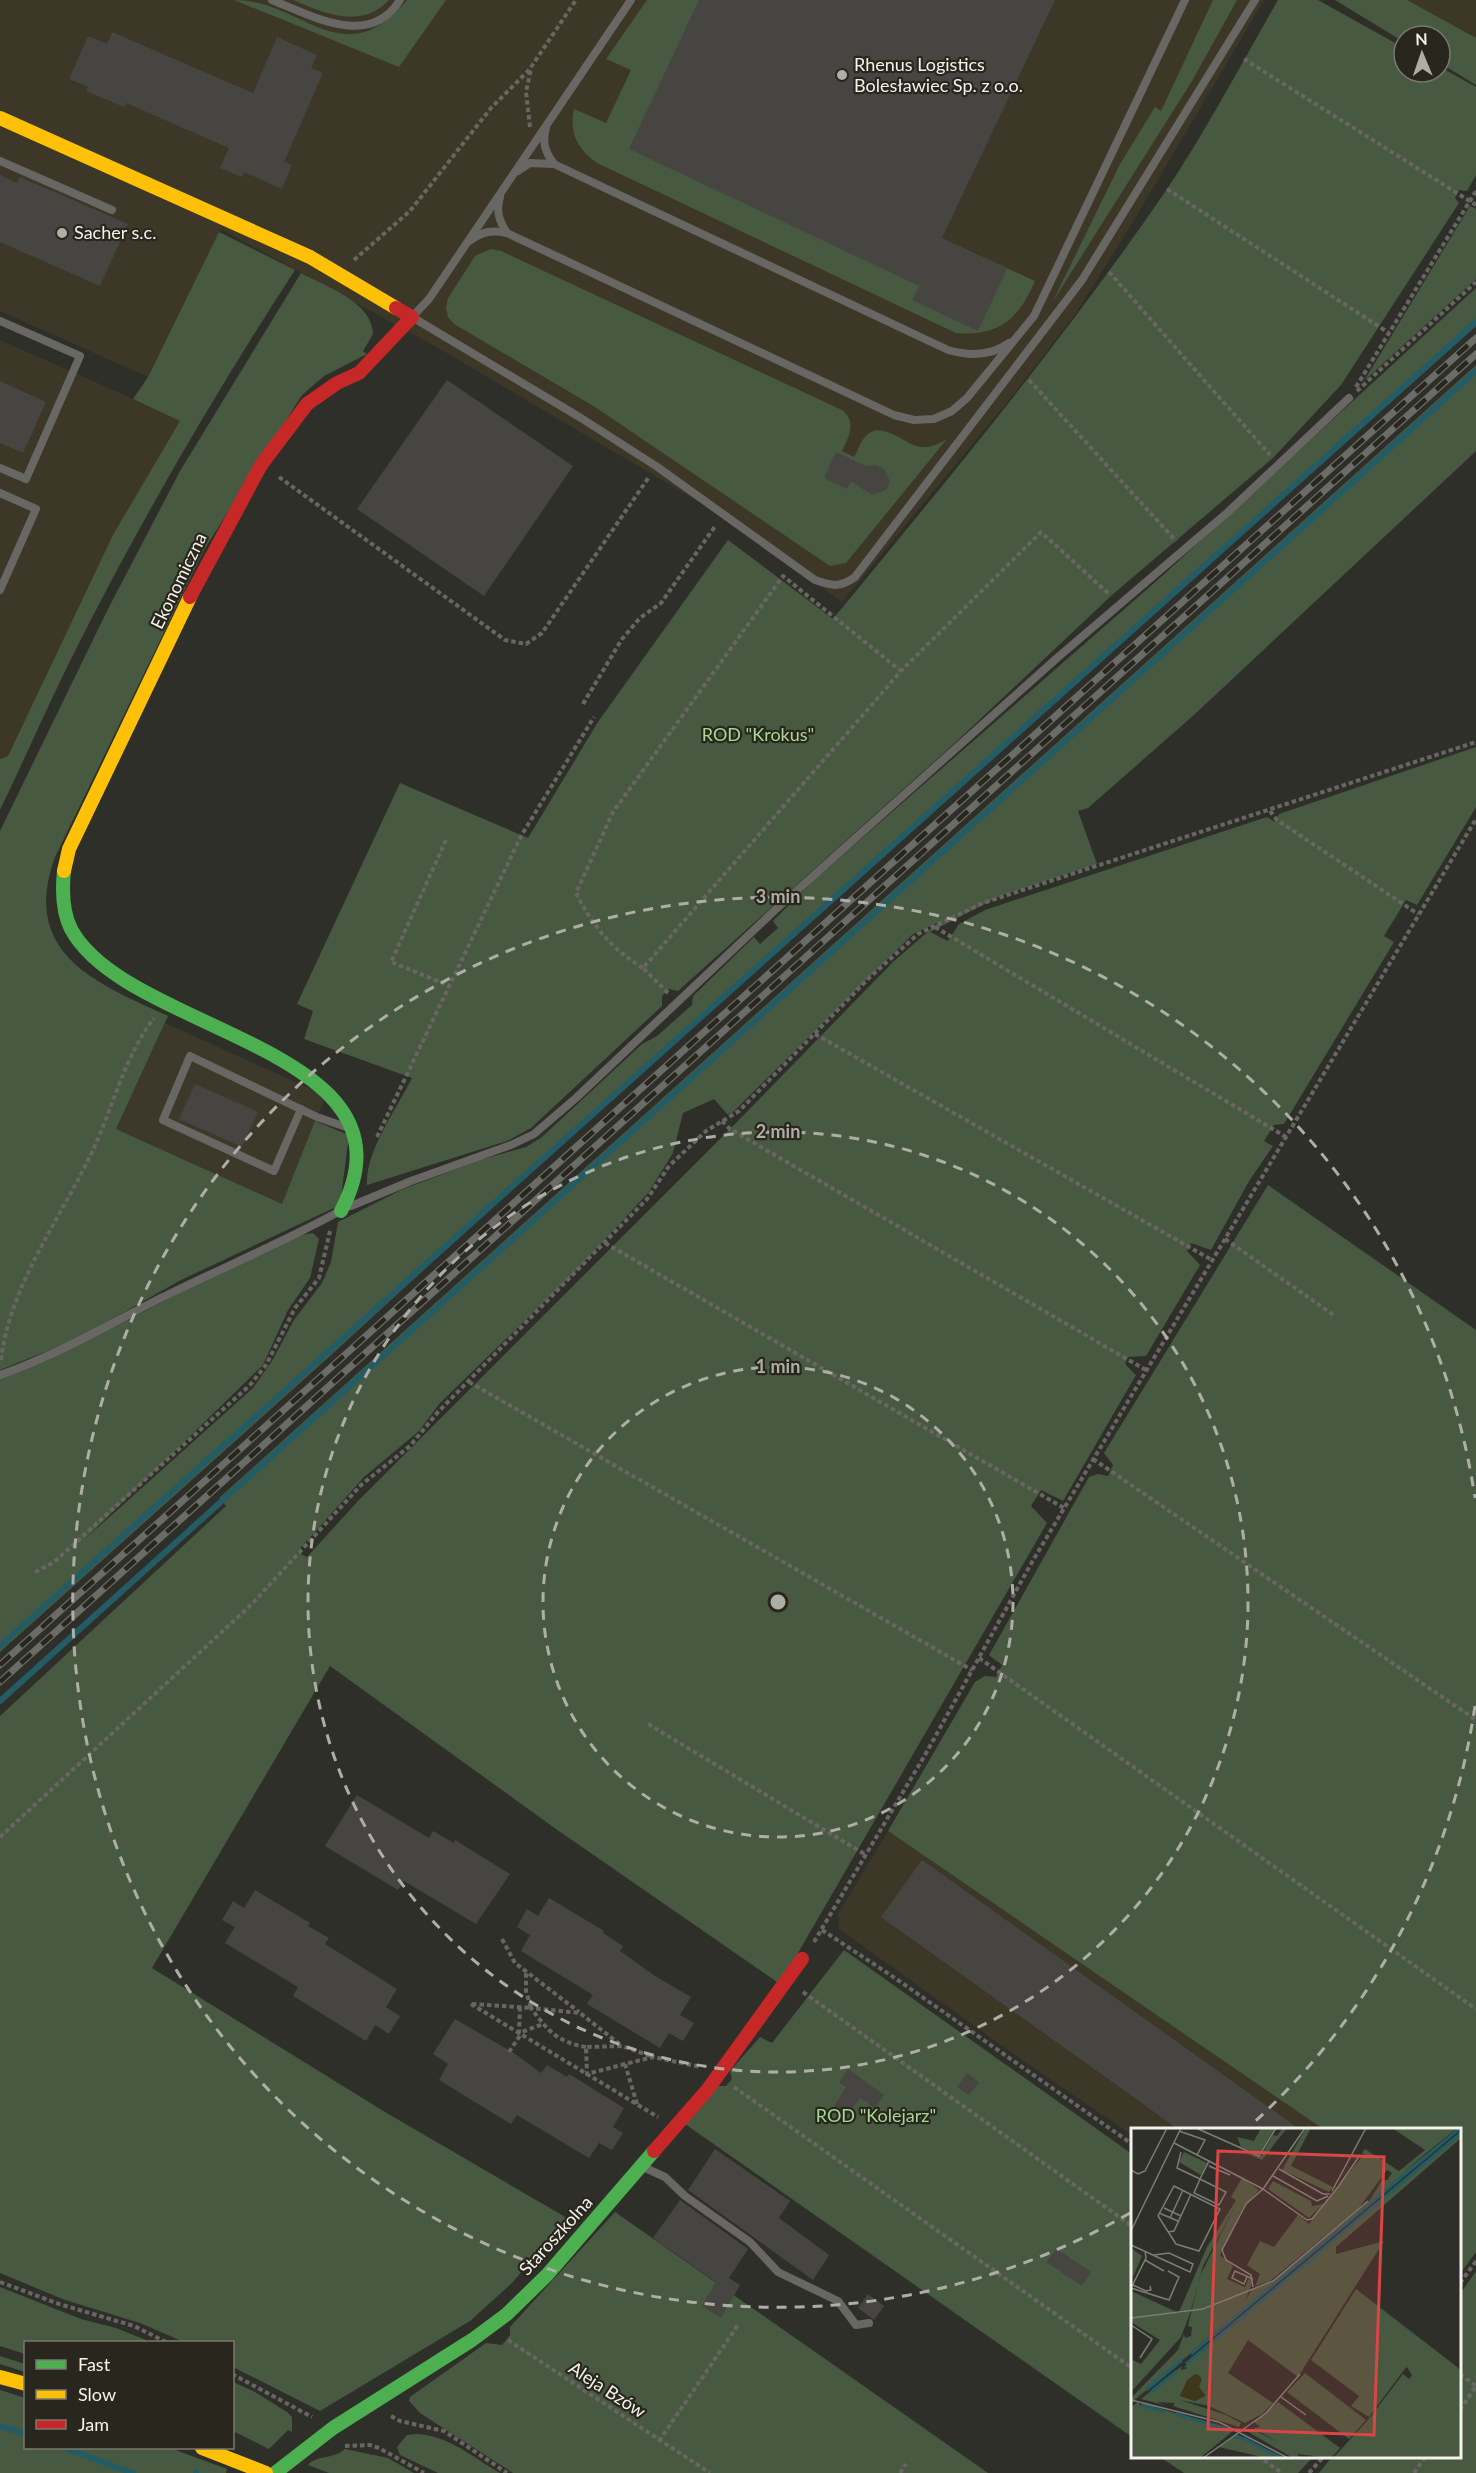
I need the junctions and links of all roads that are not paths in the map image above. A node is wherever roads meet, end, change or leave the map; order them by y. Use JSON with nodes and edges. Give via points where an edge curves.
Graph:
{"nodes":[{"id":1,"x":272,"y":0,"type":"edge"},
{"id":2,"x":400,"y":0,"type":"edge"},
{"id":3,"x":632,"y":0,"type":"edge"},
{"id":4,"x":1185,"y":0,"type":"edge"},
{"id":5,"x":1255,"y":0,"type":"edge"},
{"id":6,"x":0,"y":118,"type":"edge"},
{"id":7,"x":550,"y":119,"type":"junction"},
{"id":8,"x":0,"y":161,"type":"edge"},
{"id":9,"x":554,"y":164,"type":"junction"},
{"id":10,"x":512,"y":177,"type":"junction"},
{"id":11,"x":504,"y":188,"type":"junction"},
{"id":12,"x":112,"y":210,"type":"dead end"},
{"id":13,"x":507,"y":233,"type":"junction"},
{"id":14,"x":465,"y":246,"type":"junction"},
{"id":15,"x":412,"y":317,"type":"junction"},
{"id":16,"x":0,"y":321,"type":"edge"},
{"id":17,"x":1021,"y":332,"type":"junction"},
{"id":18,"x":1349,"y":398,"type":"road end"},
{"id":19,"x":0,"y":468,"type":"edge"},
{"id":20,"x":0,"y":493,"type":"edge"},
{"id":21,"x":0,"y":590,"type":"edge"},
{"id":22,"x":301,"y":1109,"type":"junction"},
{"id":23,"x":352,"y":1128,"type":"junction"},
{"id":24,"x":337,"y":1213,"type":"junction"},
{"id":25,"x":1,"y":1375,"type":"edge"},
{"id":26,"x":802,"y":1959,"type":"road end"},
{"id":27,"x":640,"y":2165,"type":"junction"},
{"id":28,"x":868,"y":2323,"type":"dead end"},
{"id":29,"x":0,"y":2377,"type":"edge"},
{"id":30,"x":24,"y":2383,"type":"edge"},
{"id":31,"x":205,"y":2449,"type":"edge"},
{"id":32,"x":266,"y":2473,"type":"edge"},
{"id":33,"x":275,"y":2473,"type":"edge"}],
"edges":[{"from":1,"to":2,"type":"lane","via":[[336,26],[364,26],[380,20]]},
{"from":3,"to":7,"type":"lane"},
{"from":4,"to":17,"type":"lane","via":[[1034,316]]},
{"from":5,"to":15,"type":"lane","via":[[1082,280],[855,577],[844,585],[815,580],[656,466]]},
{"from":6,"to":15,"type":"street","via":[[310,257]]},
{"from":7,"to":9,"type":"lane","via":[[544,142]]},
{"from":7,"to":10,"type":"lane"},
{"from":8,"to":12,"type":"lane"},
{"from":9,"to":10,"type":"lane","via":[[530,163]]},
{"from":9,"to":17,"type":"lane","via":[[948,350],[967,355],[988,353],[1006,346]]},
{"from":10,"to":11,"type":"lane"},
{"from":11,"to":13,"type":"lane","via":[[497,211]]},
{"from":11,"to":14,"type":"lane"},
{"from":13,"to":14,"type":"lane","via":[[484,232]]},
{"from":13,"to":17,"type":"lane","via":[[894,415],[914,420],[934,419],[952,411]]},
{"from":14,"to":15,"type":"lane"},
{"from":15,"to":23,"type":"street","name":"Ekonomiczna","via":[[359,373],[307,404],[261,465],[208,561],[69,849],[62,877],[68,922],[87,953],[128,982],[323,1084],[342,1107]]},
{"from":16,"to":19,"type":"lane","via":[[80,356],[26,479]]},
{"from":18,"to":24,"type":"lane","via":[[1228,512],[776,910],[534,1134],[372,1195]]},
{"from":20,"to":21,"type":"lane","via":[[36,509]]},
{"from":22,"to":22,"type":"lane","via":[[190,1056],[163,1120],[274,1171]]},
{"from":22,"to":23,"type":"lane"},
{"from":23,"to":24,"type":"street","name":"Ekonomiczna","via":[[358,1146],[358,1168],[353,1191]]},
{"from":24,"to":25,"type":"lane","via":[[43,1360]]},
{"from":26,"to":27,"type":"street","name":"Staroszkolna","via":[[719,2075]]},
{"from":27,"to":28,"type":"lane","via":[[665,2177],[750,2242],[778,2272],[838,2301],[856,2325]]},
{"from":27,"to":33,"type":"street","name":"Staroszkolna","via":[[547,2275],[490,2327],[333,2428]]},
{"from":29,"to":30,"type":"street"},
{"from":31,"to":32,"type":"street"}]}
